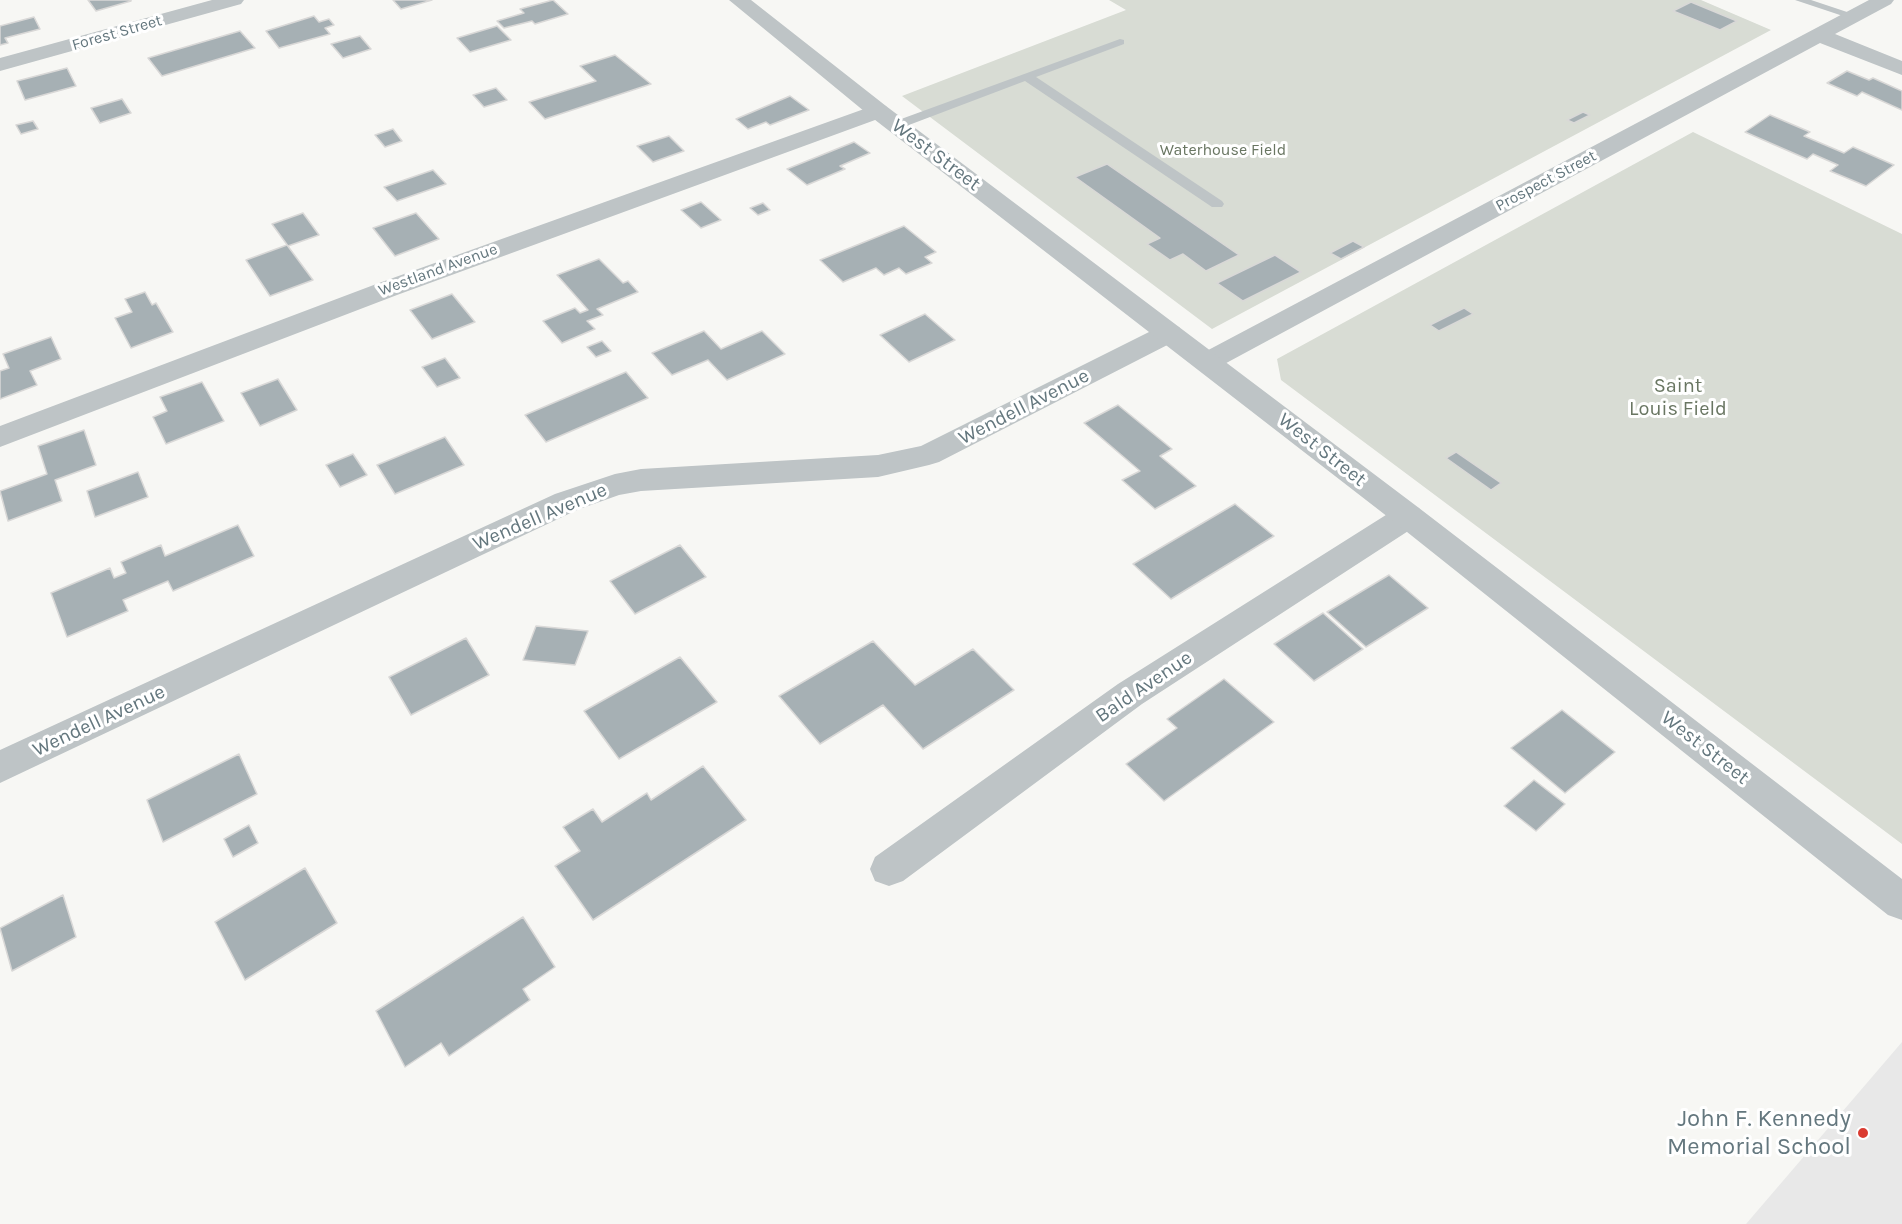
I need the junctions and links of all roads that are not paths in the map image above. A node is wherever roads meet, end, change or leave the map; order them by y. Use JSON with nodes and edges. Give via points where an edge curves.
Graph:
{"nodes":[{"id":1,"x":234,"y":0,"type":"edge"},
{"id":2,"x":739,"y":0,"type":"edge"},
{"id":3,"x":1800,"y":0,"type":"edge"},
{"id":4,"x":1884,"y":0,"type":"edge"},
{"id":5,"x":1853,"y":16,"type":"junction"},
{"id":6,"x":1819,"y":35,"type":"junction"},
{"id":7,"x":1120,"y":42,"type":"dead end"},
{"id":8,"x":0,"y":65,"type":"edge"},
{"id":9,"x":1902,"y":69,"type":"edge"},
{"id":10,"x":1027,"y":77,"type":"junction"},
{"id":11,"x":888,"y":118,"type":"junction"},
{"id":12,"x":1217,"y":204,"type":"dead end"},
{"id":13,"x":1168,"y":333,"type":"junction"},
{"id":14,"x":1207,"y":362,"type":"junction"},
{"id":15,"x":0,"y":437,"type":"edge"},
{"id":16,"x":1408,"y":516,"type":"junction"},
{"id":17,"x":0,"y":766,"type":"edge"},
{"id":18,"x":888,"y":869,"type":"dead end"},
{"id":19,"x":1902,"y":902,"type":"edge"}],
"edges":[{"from":1,"to":8,"type":"street","name":"Forest Street"},
{"from":2,"to":11,"type":"street","name":"West Street"},
{"from":3,"to":5,"type":"lane"},
{"from":4,"to":5,"type":"street","name":"Prospect Street"},
{"from":5,"to":6,"type":"street","name":"Prospect Street"},
{"from":6,"to":9,"type":"street"},
{"from":6,"to":14,"type":"street","name":"Prospect Street"},
{"from":7,"to":10,"type":"lane"},
{"from":10,"to":11,"type":"lane"},
{"from":10,"to":12,"type":"lane"},
{"from":11,"to":13,"type":"street","name":"West Street"},
{"from":11,"to":15,"type":"street","name":"Westland Avenue","via":[[388,289]]},
{"from":13,"to":14,"type":"street","name":"West Street"},
{"from":13,"to":17,"type":"street","name":"Wendell Avenue","via":[[928,455],[878,466],[641,480],[566,502]]},
{"from":14,"to":16,"type":"street","name":"West Street"},
{"from":16,"to":18,"type":"street","name":"Bald Avenue","via":[[1130,694]]},
{"from":16,"to":19,"type":"street","name":"West Street"}]}
